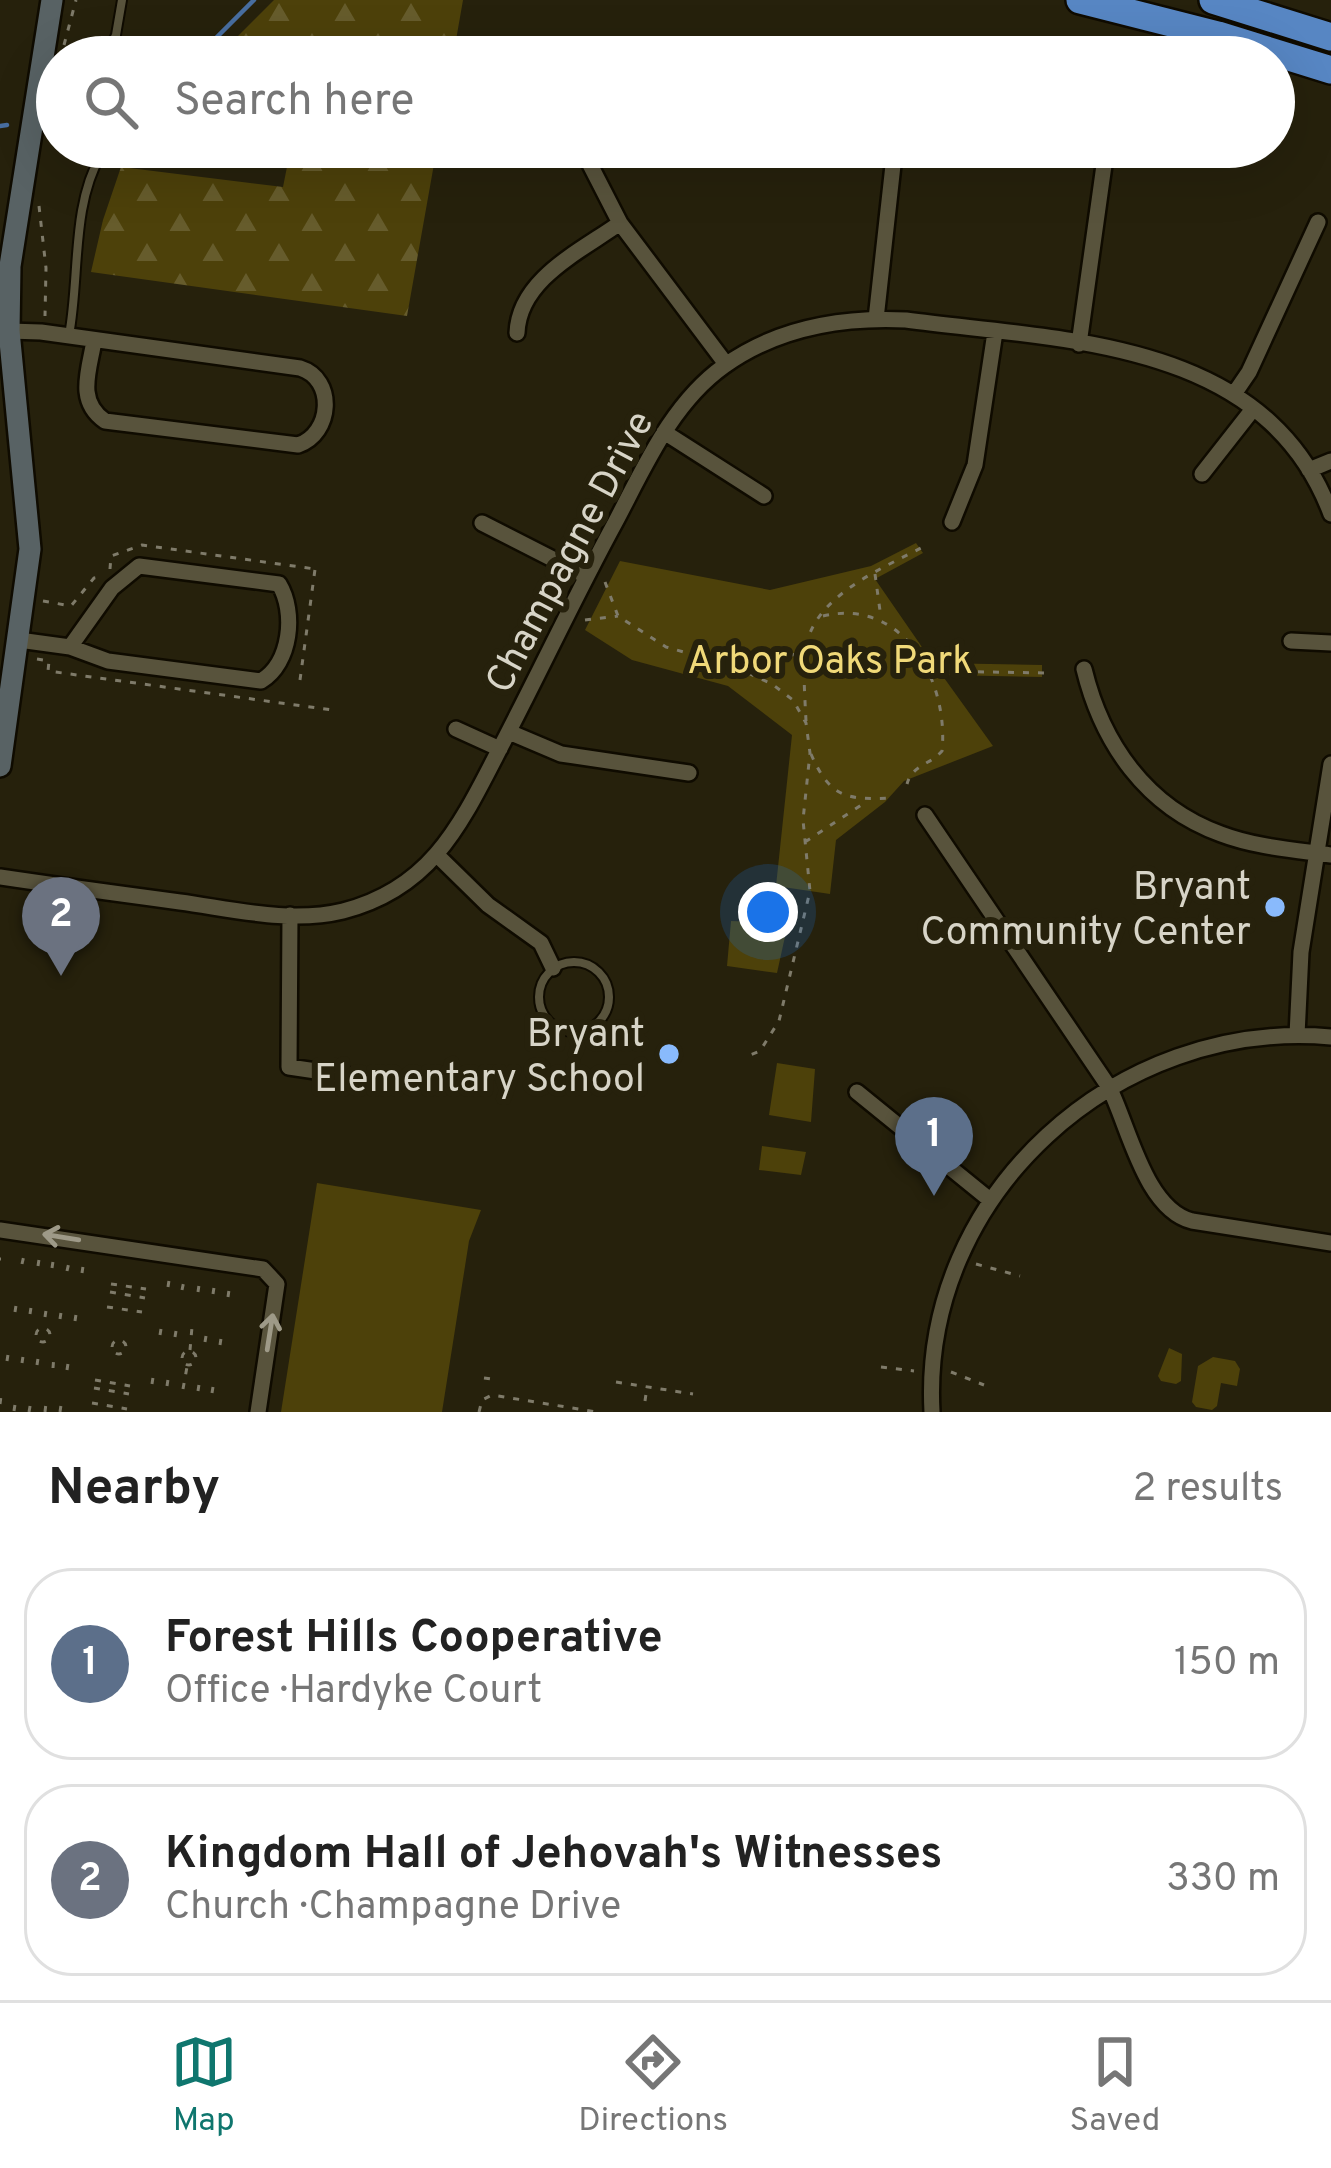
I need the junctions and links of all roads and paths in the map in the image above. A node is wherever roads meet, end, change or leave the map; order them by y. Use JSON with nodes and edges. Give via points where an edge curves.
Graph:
{"nodes":[{"id":1,"x":52,"y":0,"type":"edge"},
{"id":2,"x":76,"y":0,"type":"edge"},
{"id":3,"x":122,"y":0,"type":"edge"},
{"id":4,"x":1080,"y":0,"type":"edge"},
{"id":5,"x":1213,"y":0,"type":"edge"},
{"id":6,"x":50,"y":36,"type":"edge"},
{"id":7,"x":66,"y":36,"type":"edge"},
{"id":8,"x":116,"y":36,"type":"edge"},
{"id":9,"x":1221,"y":36,"type":"edge"},
{"id":10,"x":1331,"y":37,"type":"edge"},
{"id":11,"x":1295,"y":59,"type":"edge"},
{"id":12,"x":1331,"y":70,"type":"edge"},
{"id":13,"x":36,"y":126,"type":"edge"},
{"id":14,"x":94,"y":168,"type":"edge"},
{"id":15,"x":592,"y":168,"type":"edge"},
{"id":16,"x":894,"y":168,"type":"edge"},
{"id":17,"x":1104,"y":168,"type":"edge"},
{"id":18,"x":38,"y":211,"type":"dead end"},
{"id":19,"x":1318,"y":222,"type":"dead end"},
{"id":20,"x":620,"y":223,"type":"junction"},
{"id":21,"x":876,"y":319,"type":"junction"},
{"id":22,"x":43,"y":323,"type":"dead end"},
{"id":23,"x":5,"y":331,"type":"edge"},
{"id":24,"x":995,"y":332,"type":"junction"},
{"id":25,"x":517,"y":333,"type":"dead end"},
{"id":26,"x":69,"y":336,"type":"junction"},
{"id":27,"x":94,"y":341,"type":"junction"},
{"id":28,"x":1079,"y":344,"type":"junction"},
{"id":29,"x":726,"y":364,"type":"junction"},
{"id":30,"x":1234,"y":394,"type":"junction"},
{"id":31,"x":1253,"y":409,"type":"junction"},
{"id":32,"x":664,"y":433,"type":"junction"},
{"id":33,"x":1331,"y":461,"type":"edge"},
{"id":34,"x":1309,"y":470,"type":"junction"},
{"id":35,"x":1202,"y":474,"type":"dead end"},
{"id":36,"x":764,"y":496,"type":"dead end"},
{"id":37,"x":1331,"y":514,"type":"edge"},
{"id":38,"x":952,"y":522,"type":"dead end"},
{"id":39,"x":482,"y":524,"type":"dead end"},
{"id":40,"x":921,"y":548,"type":"dead end"},
{"id":41,"x":316,"y":562,"type":"dead end"},
{"id":42,"x":875,"y":572,"type":"junction"},
{"id":43,"x":586,"y":576,"type":"junction"},
{"id":44,"x":605,"y":582,"type":"dead end"},
{"id":45,"x":618,"y":616,"type":"junction"},
{"id":46,"x":823,"y":616,"type":"junction"},
{"id":47,"x":882,"y":619,"type":"junction"},
{"id":48,"x":585,"y":620,"type":"dead end"},
{"id":49,"x":19,"y":640,"type":"junction"},
{"id":50,"x":1291,"y":641,"type":"dead end"},
{"id":51,"x":1331,"y":644,"type":"edge"},
{"id":52,"x":70,"y":647,"type":"junction"},
{"id":53,"x":805,"y":652,"type":"junction"},
{"id":54,"x":35,"y":658,"type":"dead end"},
{"id":55,"x":730,"y":665,"type":"junction"},
{"id":56,"x":1084,"y":669,"type":"dead end"},
{"id":57,"x":931,"y":670,"type":"junction"},
{"id":58,"x":1047,"y":673,"type":"dead end"},
{"id":59,"x":300,"y":680,"type":"dead end"},
{"id":60,"x":299,"y":693,"type":"dead end"},
{"id":61,"x":298,"y":705,"type":"junction"},
{"id":62,"x":332,"y":710,"type":"dead end"},
{"id":63,"x":806,"y":722,"type":"junction"},
{"id":64,"x":455,"y":729,"type":"dead end"},
{"id":65,"x":509,"y":732,"type":"junction"},
{"id":66,"x":500,"y":748,"type":"junction"},
{"id":67,"x":810,"y":752,"type":"junction"},
{"id":68,"x":1331,"y":764,"type":"edge"},
{"id":69,"x":0,"y":766,"type":"edge"},
{"id":70,"x":688,"y":773,"type":"dead end"},
{"id":71,"x":907,"y":784,"type":"dead end"},
{"id":72,"x":891,"y":798,"type":"dead end"},
{"id":73,"x":868,"y":801,"type":"junction"},
{"id":74,"x":925,"y":815,"type":"dead end"},
{"id":75,"x":805,"y":842,"type":"junction"},
{"id":76,"x":1324,"y":854,"type":"edge"},
{"id":77,"x":437,"y":856,"type":"junction"},
{"id":78,"x":0,"y":877,"type":"edge"},
{"id":79,"x":290,"y":915,"type":"junction"},
{"id":80,"x":553,"y":968,"type":"junction"},
{"id":81,"x":1297,"y":1035,"type":"junction"},
{"id":82,"x":1331,"y":1037,"type":"edge"},
{"id":83,"x":750,"y":1054,"type":"dead end"},
{"id":84,"x":397,"y":1083,"type":"dead end"},
{"id":85,"x":1109,"y":1087,"type":"junction"},
{"id":86,"x":857,"y":1092,"type":"dead end"},
{"id":87,"x":990,"y":1201,"type":"junction"},
{"id":88,"x":0,"y":1230,"type":"edge"},
{"id":89,"x":1331,"y":1243,"type":"edge"},
{"id":90,"x":25,"y":1251,"type":"dead end"},
{"id":91,"x":40,"y":1253,"type":"dead end"},
{"id":92,"x":54,"y":1255,"type":"dead end"},
{"id":93,"x":70,"y":1258,"type":"dead end"},
{"id":94,"x":84,"y":1260,"type":"dead end"},
{"id":95,"x":22,"y":1264,"type":"dead end"},
{"id":96,"x":976,"y":1264,"type":"dead end"},
{"id":97,"x":38,"y":1266,"type":"dead end"},
{"id":98,"x":52,"y":1268,"type":"dead end"},
{"id":99,"x":68,"y":1271,"type":"dead end"},
{"id":100,"x":82,"y":1273,"type":"dead end"},
{"id":101,"x":170,"y":1274,"type":"dead end"},
{"id":102,"x":185,"y":1276,"type":"dead end"},
{"id":103,"x":1020,"y":1276,"type":"dead end"},
{"id":104,"x":200,"y":1278,"type":"dead end"},
{"id":105,"x":215,"y":1280,"type":"dead end"},
{"id":106,"x":230,"y":1283,"type":"dead end"},
{"id":107,"x":111,"y":1284,"type":"dead end"},
{"id":108,"x":168,"y":1287,"type":"dead end"},
{"id":109,"x":146,"y":1289,"type":"dead end"},
{"id":110,"x":182,"y":1290,"type":"dead end"},
{"id":111,"x":110,"y":1292,"type":"dead end"},
{"id":112,"x":198,"y":1292,"type":"dead end"},
{"id":113,"x":213,"y":1294,"type":"dead end"},
{"id":114,"x":228,"y":1297,"type":"dead end"},
{"id":115,"x":145,"y":1298,"type":"dead end"},
{"id":116,"x":17,"y":1299,"type":"dead end"},
{"id":117,"x":32,"y":1301,"type":"dead end"},
{"id":118,"x":47,"y":1304,"type":"dead end"},
{"id":119,"x":62,"y":1306,"type":"dead end"},
{"id":120,"x":107,"y":1307,"type":"dead end"},
{"id":121,"x":77,"y":1308,"type":"dead end"},
{"id":122,"x":15,"y":1312,"type":"dead end"},
{"id":123,"x":142,"y":1312,"type":"dead end"},
{"id":124,"x":30,"y":1314,"type":"dead end"},
{"id":125,"x":60,"y":1319,"type":"dead end"},
{"id":126,"x":75,"y":1322,"type":"dead end"},
{"id":127,"x":162,"y":1323,"type":"dead end"},
{"id":128,"x":177,"y":1325,"type":"dead end"},
{"id":129,"x":192,"y":1328,"type":"dead end"},
{"id":130,"x":207,"y":1330,"type":"dead end"},
{"id":131,"x":222,"y":1332,"type":"dead end"},
{"id":132,"x":160,"y":1335,"type":"dead end"},
{"id":133,"x":175,"y":1337,"type":"dead end"},
{"id":134,"x":205,"y":1342,"type":"dead end"},
{"id":135,"x":220,"y":1345,"type":"dead end"},
{"id":136,"x":9,"y":1348,"type":"dead end"},
{"id":137,"x":24,"y":1350,"type":"dead end"},
{"id":138,"x":190,"y":1352,"type":"junction"},
{"id":139,"x":55,"y":1355,"type":"dead end"},
{"id":140,"x":69,"y":1357,"type":"dead end"},
{"id":141,"x":7,"y":1361,"type":"dead end"},
{"id":142,"x":22,"y":1363,"type":"dead end"},
{"id":143,"x":37,"y":1365,"type":"dead end"},
{"id":144,"x":188,"y":1365,"type":"junction"},
{"id":145,"x":881,"y":1367,"type":"dead end"},
{"id":146,"x":52,"y":1368,"type":"dead end"},
{"id":147,"x":67,"y":1370,"type":"dead end"},
{"id":148,"x":154,"y":1371,"type":"dead end"},
{"id":149,"x":914,"y":1371,"type":"dead end"},
{"id":150,"x":950,"y":1372,"type":"dead end"},
{"id":151,"x":169,"y":1373,"type":"dead end"},
{"id":152,"x":200,"y":1378,"type":"dead end"},
{"id":153,"x":484,"y":1378,"type":"dead end"},
{"id":154,"x":95,"y":1380,"type":"dead end"},
{"id":155,"x":498,"y":1380,"type":"dead end"},
{"id":156,"x":214,"y":1381,"type":"dead end"},
{"id":157,"x":616,"y":1382,"type":"dead end"},
{"id":158,"x":152,"y":1384,"type":"dead end"},
{"id":159,"x":983,"y":1385,"type":"dead end"},
{"id":160,"x":130,"y":1386,"type":"dead end"},
{"id":161,"x":167,"y":1386,"type":"dead end"},
{"id":162,"x":647,"y":1387,"type":"junction"},
{"id":163,"x":94,"y":1388,"type":"dead end"},
{"id":164,"x":182,"y":1389,"type":"dead end"},
{"id":165,"x":198,"y":1391,"type":"dead end"},
{"id":166,"x":212,"y":1393,"type":"dead end"},
{"id":167,"x":129,"y":1394,"type":"dead end"},
{"id":168,"x":692,"y":1394,"type":"dead end"},
{"id":169,"x":1,"y":1396,"type":"edge"},
{"id":170,"x":16,"y":1398,"type":"dead end"},
{"id":171,"x":31,"y":1401,"type":"dead end"},
{"id":172,"x":645,"y":1401,"type":"dead end"},
{"id":173,"x":46,"y":1403,"type":"dead end"},
{"id":174,"x":92,"y":1403,"type":"dead end"},
{"id":175,"x":0,"y":1404,"type":"edge"},
{"id":176,"x":127,"y":1409,"type":"dead end"},
{"id":177,"x":14,"y":1411,"type":"edge"},
{"id":178,"x":29,"y":1412,"type":"edge"},
{"id":179,"x":45,"y":1412,"type":"edge"},
{"id":180,"x":258,"y":1412,"type":"edge"},
{"id":181,"x":478,"y":1412,"type":"edge"},
{"id":182,"x":594,"y":1412,"type":"edge"},
{"id":183,"x":932,"y":1412,"type":"edge"}],
"edges":[{"from":1,"to":6,"type":"main road"},
{"from":2,"to":7,"type":"path"},
{"from":3,"to":8,"type":"lane"},
{"from":4,"to":9,"type":"highway"},
{"from":5,"to":10,"type":"highway"},
{"from":11,"to":12,"type":"highway"},
{"from":13,"to":23,"type":"main road","via":[[14,223]]},
{"from":14,"to":26,"type":"lane"},
{"from":15,"to":20,"type":"street"},
{"from":16,"to":21,"type":"street"},
{"from":17,"to":28,"type":"street"},
{"from":18,"to":22,"type":"path"},
{"from":19,"to":30,"type":"street"},
{"from":20,"to":25,"type":"street","via":[[532,290]]},
{"from":20,"to":29,"type":"street"},
{"from":21,"to":24,"type":"street","name":"Champagne Drive"},
{"from":21,"to":29,"type":"street","name":"Champagne Drive","via":[[796,331]]},
{"from":23,"to":26,"type":"street"},
{"from":23,"to":49,"type":"main road","via":[[30,520]]},
{"from":24,"to":28,"type":"street","name":"Champagne Drive"},
{"from":24,"to":38,"type":"street","via":[[975,465]]},
{"from":26,"to":27,"type":"street"},
{"from":27,"to":27,"type":"street","via":[[86,396],[105,421],[286,445],[309,441],[321,427],[325,394],[311,372]]},
{"from":28,"to":30,"type":"street","name":"Champagne Drive","via":[[1162,359]]},
{"from":29,"to":32,"type":"street","name":"Champagne Drive"},
{"from":30,"to":31,"type":"street","name":"Champagne Drive"},
{"from":31,"to":34,"type":"street","name":"Champagne Drive"},
{"from":31,"to":35,"type":"street"},
{"from":32,"to":36,"type":"street"},
{"from":32,"to":43,"type":"street","name":"Champagne Drive"},
{"from":33,"to":34,"type":"street"},
{"from":34,"to":37,"type":"street","name":"Champagne Drive"},
{"from":39,"to":43,"type":"street"},
{"from":40,"to":42,"type":"path"},
{"from":41,"to":59,"type":"path"},
{"from":42,"to":46,"type":"path"},
{"from":42,"to":47,"type":"path"},
{"from":43,"to":65,"type":"street","name":"Champagne Drive"},
{"from":44,"to":45,"type":"path"},
{"from":45,"to":48,"type":"path"},
{"from":45,"to":55,"type":"path","via":[[666,647]]},
{"from":46,"to":47,"type":"path"},
{"from":46,"to":53,"type":"path"},
{"from":47,"to":57,"type":"path"},
{"from":49,"to":52,"type":"street"},
{"from":49,"to":69,"type":"main road"},
{"from":50,"to":51,"type":"street"},
{"from":52,"to":52,"type":"street","via":[[108,661],[260,681],[280,662],[288,598],[279,584],[139,566],[103,599]]},
{"from":53,"to":55,"type":"path"},
{"from":53,"to":63,"type":"path"},
{"from":54,"to":61,"type":"path","via":[[49,661],[48,671]]},
{"from":55,"to":63,"type":"path","via":[[772,684]]},
{"from":56,"to":76,"type":"street","via":[[1102,728],[1160,800],[1222,835]]},
{"from":57,"to":58,"type":"path"},
{"from":57,"to":71,"type":"path","via":[[943,708],[942,751]]},
{"from":60,"to":61,"type":"path"},
{"from":61,"to":62,"type":"path"},
{"from":63,"to":67,"type":"path"},
{"from":64,"to":66,"type":"street","name":"Champagne Drive"},
{"from":65,"to":66,"type":"street","name":"Champagne Drive"},
{"from":65,"to":70,"type":"street","via":[[561,754]]},
{"from":66,"to":77,"type":"street","name":"Champagne Drive"},
{"from":67,"to":73,"type":"path","via":[[833,790]]},
{"from":67,"to":75,"type":"path"},
{"from":68,"to":76,"type":"street"},
{"from":72,"to":73,"type":"path"},
{"from":73,"to":75,"type":"path"},
{"from":74,"to":85,"type":"street"},
{"from":75,"to":83,"type":"path","via":[[810,891],[779,1021]]},
{"from":76,"to":81,"type":"street","via":[[1301,952]]},
{"from":77,"to":79,"type":"street","name":"Champagne Drive","via":[[368,903]]},
{"from":77,"to":80,"type":"street","via":[[541,943]]},
{"from":78,"to":79,"type":"street","name":"Champagne Drive"},
{"from":79,"to":84,"type":"street","via":[[289,1067]]},
{"from":80,"to":80,"type":"lane","via":[[539,991],[545,1018],[566,1031],[591,1028],[608,1006],[604,978],[580,962]]},
{"from":81,"to":82,"type":"street"},
{"from":81,"to":85,"type":"street","via":[[1202,1048]]},
{"from":85,"to":87,"type":"street","via":[[1036,1142]]},
{"from":85,"to":89,"type":"street","via":[[1174,1216]]},
{"from":86,"to":87,"type":"street"},
{"from":87,"to":183,"type":"street","via":[[949,1285]]},
{"from":180,"to":88,"type":"street","one_way":true,"via":[[272,1275]]},
{"from":90,"to":95,"type":"path"},
{"from":91,"to":97,"type":"path"},
{"from":92,"to":98,"type":"path"},
{"from":93,"to":99,"type":"path"},
{"from":94,"to":100,"type":"path"},
{"from":96,"to":103,"type":"path"},
{"from":101,"to":108,"type":"path"},
{"from":102,"to":110,"type":"path"},
{"from":104,"to":112,"type":"path"},
{"from":105,"to":113,"type":"path"},
{"from":106,"to":114,"type":"path"},
{"from":107,"to":109,"type":"path"},
{"from":111,"to":115,"type":"path"},
{"from":116,"to":122,"type":"path"},
{"from":117,"to":124,"type":"path"},
{"from":118,"to":143,"type":"path","via":[[50,1336]]},
{"from":119,"to":125,"type":"path"},
{"from":120,"to":123,"type":"path"},
{"from":121,"to":126,"type":"path"},
{"from":127,"to":132,"type":"path"},
{"from":128,"to":133,"type":"path"},
{"from":129,"to":138,"type":"path"},
{"from":130,"to":134,"type":"path"},
{"from":131,"to":135,"type":"path"},
{"from":136,"to":141,"type":"path"},
{"from":137,"to":142,"type":"path"},
{"from":138,"to":144,"type":"path","via":[[195,1360]]},
{"from":138,"to":144,"type":"path","via":[[182,1357]]},
{"from":139,"to":146,"type":"path"},
{"from":140,"to":147,"type":"path"},
{"from":144,"to":164,"type":"path"},
{"from":145,"to":149,"type":"path"},
{"from":148,"to":158,"type":"path"},
{"from":150,"to":159,"type":"path"},
{"from":151,"to":161,"type":"path"},
{"from":152,"to":165,"type":"path"},
{"from":153,"to":155,"type":"path"},
{"from":154,"to":160,"type":"path"},
{"from":156,"to":166,"type":"path"},
{"from":157,"to":162,"type":"path"},
{"from":162,"to":168,"type":"path"},
{"from":162,"to":172,"type":"path"},
{"from":163,"to":167,"type":"path"},
{"from":169,"to":175,"type":"path"},
{"from":170,"to":177,"type":"path"},
{"from":171,"to":178,"type":"path"},
{"from":173,"to":179,"type":"path"},
{"from":174,"to":176,"type":"path"},
{"from":181,"to":182,"type":"path","via":[[489,1395]]}]}
